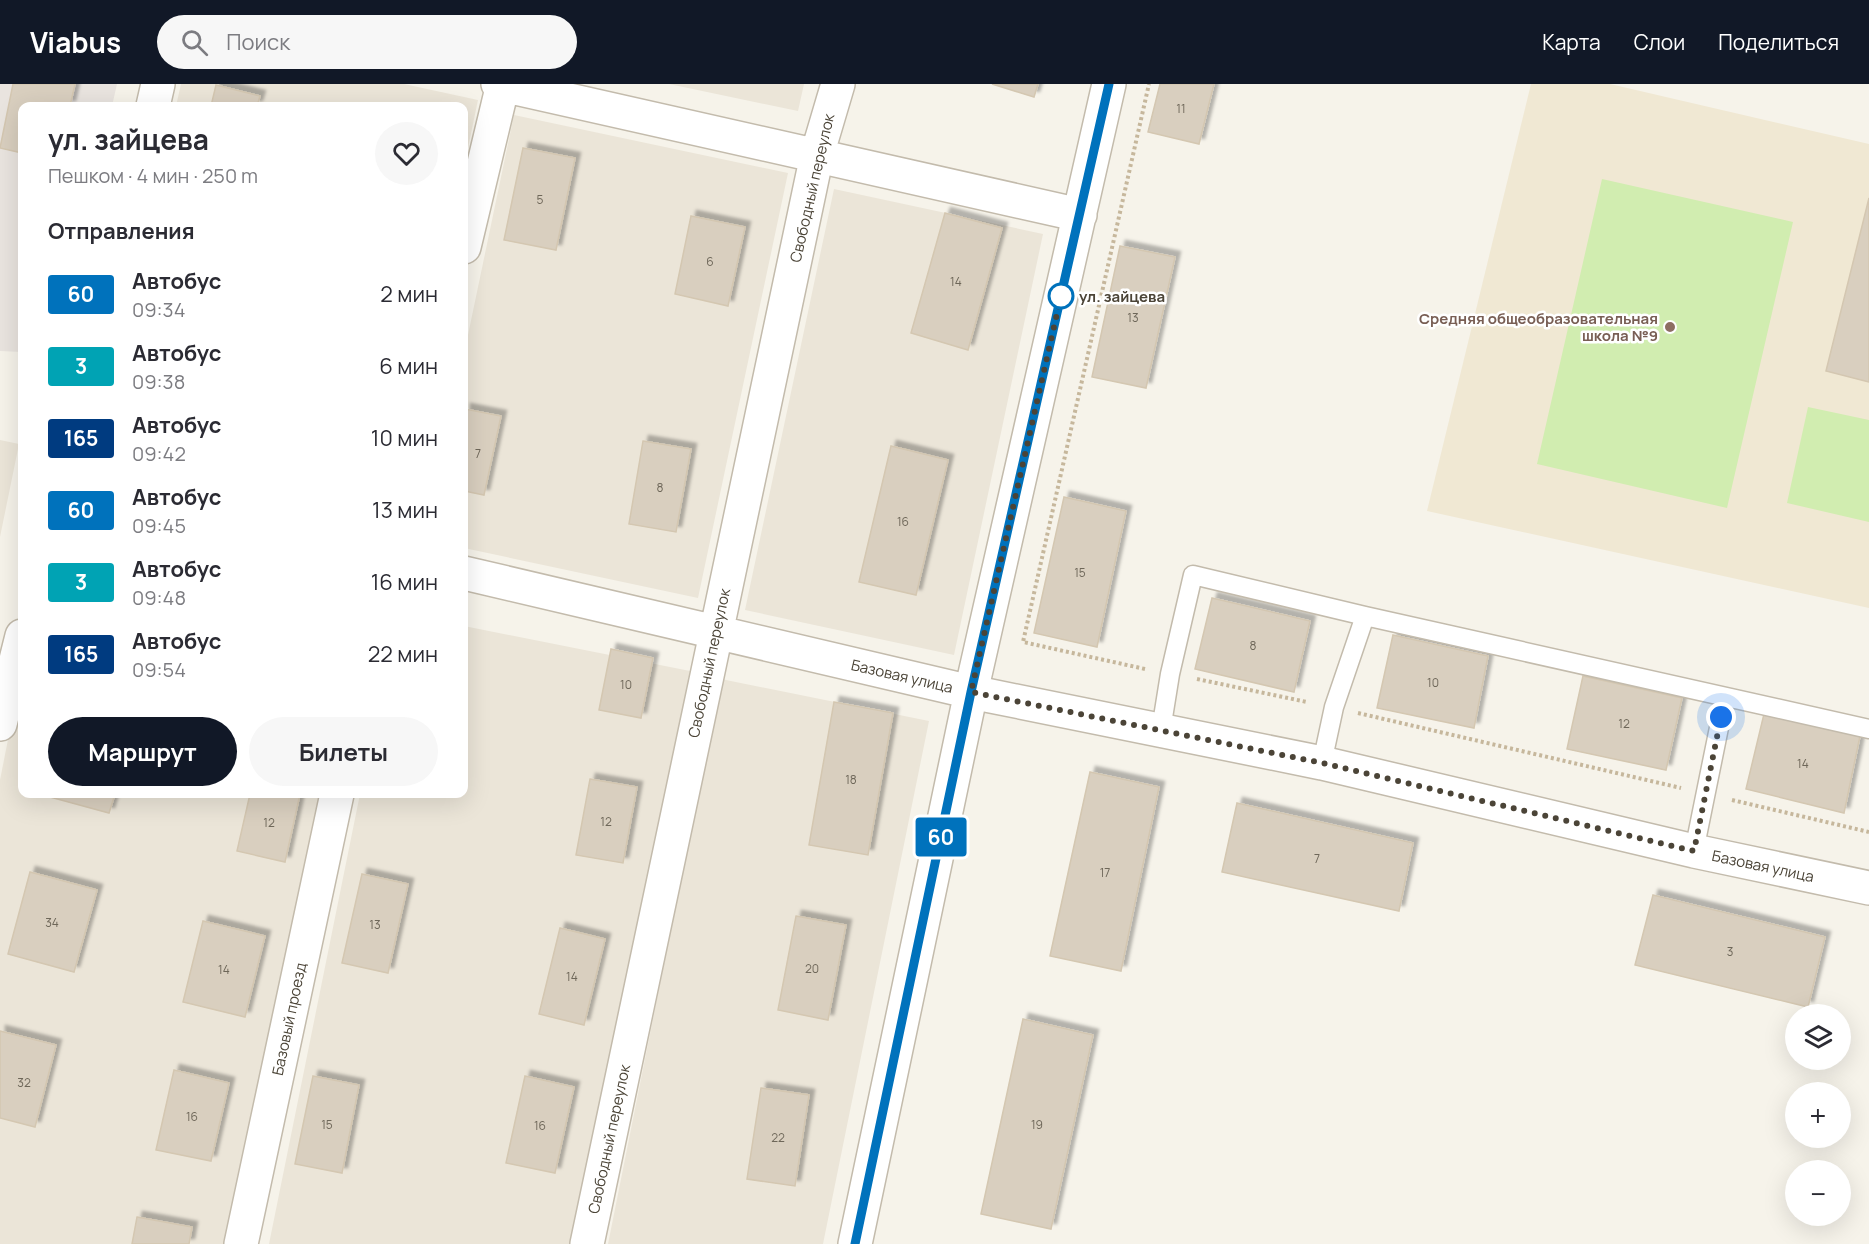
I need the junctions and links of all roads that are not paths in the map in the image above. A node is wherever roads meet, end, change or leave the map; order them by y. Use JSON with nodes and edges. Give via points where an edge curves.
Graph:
{"nodes":[{"id":1,"x":158,"y":84,"type":"edge"},
{"id":2,"x":501,"y":84,"type":"edge"},
{"id":3,"x":838,"y":84,"type":"edge"},
{"id":4,"x":1109,"y":84,"type":"edge"},
{"id":5,"x":154,"y":102,"type":"edge"},
{"id":6,"x":817,"y":155,"type":"junction"},
{"id":7,"x":1080,"y":214,"type":"junction"},
{"id":8,"x":468,"y":229,"type":"edge"},
{"id":9,"x":468,"y":574,"type":"edge"},
{"id":10,"x":1365,"y":616,"type":"junction"},
{"id":11,"x":716,"y":632,"type":"junction"},
{"id":12,"x":18,"y":652,"type":"edge"},
{"id":13,"x":971,"y":692,"type":"junction"},
{"id":14,"x":1725,"y":698,"type":"junction"},
{"id":15,"x":0,"y":724,"type":"edge"},
{"id":16,"x":1869,"y":729,"type":"edge"},
{"id":17,"x":1161,"y":730,"type":"junction"},
{"id":18,"x":1322,"y":763,"type":"junction"},
{"id":19,"x":336,"y":798,"type":"edge"},
{"id":20,"x":1694,"y":851,"type":"junction"},
{"id":21,"x":1869,"y":888,"type":"edge"},
{"id":22,"x":241,"y":1244,"type":"edge"},
{"id":23,"x":587,"y":1244,"type":"edge"},
{"id":24,"x":855,"y":1244,"type":"edge"}],
"edges":[{"from":1,"to":5,"type":"street"},
{"from":2,"to":6,"type":"street"},
{"from":2,"to":8,"type":"street"},
{"from":3,"to":6,"type":"street","name":"Свободный переулок"},
{"from":4,"to":7,"type":"street"},
{"from":6,"to":7,"type":"street"},
{"from":6,"to":11,"type":"street","name":"Свободный переулок"},
{"from":7,"to":13,"type":"street"},
{"from":9,"to":11,"type":"street","name":"Базовая улица"},
{"from":10,"to":14,"type":"lane"},
{"from":10,"to":17,"type":"lane","via":[[1193,575]]},
{"from":10,"to":18,"type":"lane","via":[[1334,707]]},
{"from":11,"to":13,"type":"street","name":"Базовая улица"},
{"from":11,"to":23,"type":"street","name":"Свободный переулок"},
{"from":12,"to":15,"type":"street"},
{"from":13,"to":17,"type":"street","name":"Базовая улица"},
{"from":13,"to":24,"type":"street"},
{"from":14,"to":16,"type":"lane"},
{"from":14,"to":20,"type":"lane"},
{"from":17,"to":18,"type":"street","name":"Базовая улица"},
{"from":18,"to":20,"type":"street","name":"Базовая улица"},
{"from":19,"to":22,"type":"street","name":"Базовый проезд"},
{"from":20,"to":21,"type":"street","name":"Базовая улица"}]}
